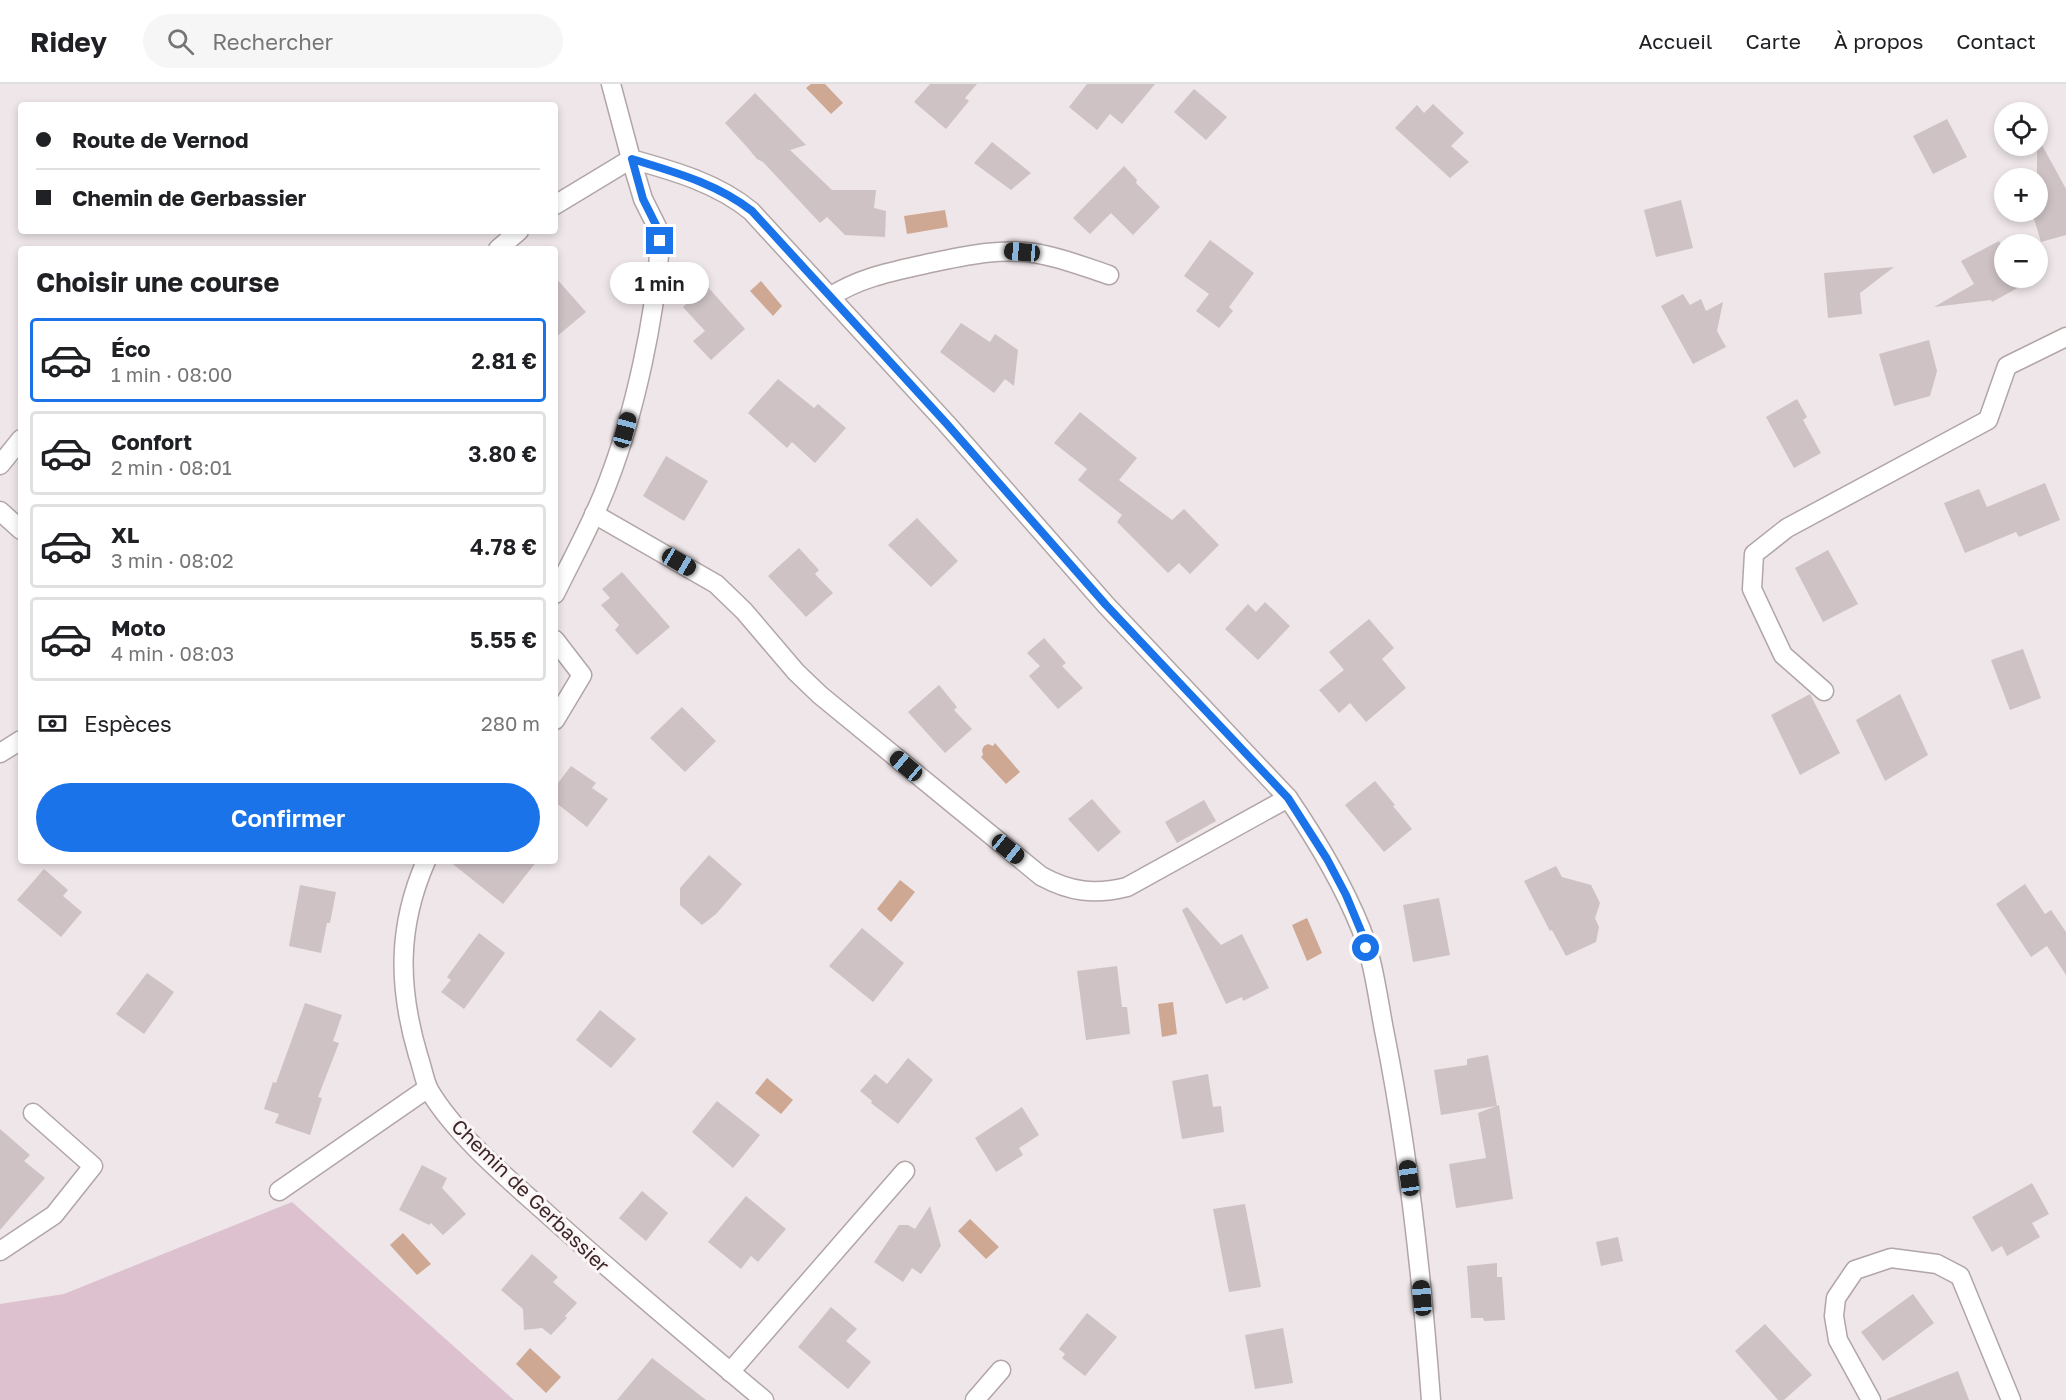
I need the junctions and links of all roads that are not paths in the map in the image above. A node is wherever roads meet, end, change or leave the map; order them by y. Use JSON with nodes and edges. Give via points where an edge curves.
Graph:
{"nodes":[{"id":1,"x":611,"y":84,"type":"edge"},
{"id":2,"x":632,"y":159,"type":"junction"},
{"id":3,"x":558,"y":203,"type":"edge"},
{"id":4,"x":516,"y":234,"type":"edge"},
{"id":5,"x":502,"y":246,"type":"edge"},
{"id":6,"x":1110,"y":275,"type":"dead end"},
{"id":7,"x":830,"y":297,"type":"junction"},
{"id":8,"x":2066,"y":337,"type":"edge"},
{"id":9,"x":18,"y":443,"type":"edge"},
{"id":10,"x":0,"y":465,"type":"edge"},
{"id":11,"x":0,"y":511,"type":"edge"},
{"id":12,"x":594,"y":514,"type":"junction"},
{"id":13,"x":18,"y":527,"type":"edge"},
{"id":14,"x":558,"y":588,"type":"edge"},
{"id":15,"x":558,"y":644,"type":"edge"},
{"id":16,"x":1824,"y":691,"type":"dead end"},
{"id":17,"x":558,"y":715,"type":"edge"},
{"id":18,"x":18,"y":742,"type":"edge"},
{"id":19,"x":0,"y":753,"type":"edge"},
{"id":20,"x":1288,"y":798,"type":"junction"},
{"id":21,"x":425,"y":864,"type":"edge"},
{"id":22,"x":428,"y":1088,"type":"junction"},
{"id":23,"x":33,"y":1113,"type":"dead end"},
{"id":24,"x":905,"y":1171,"type":"dead end"},
{"id":25,"x":279,"y":1191,"type":"dead end"},
{"id":26,"x":0,"y":1251,"type":"edge"},
{"id":27,"x":1000,"y":1370,"type":"dead end"},
{"id":28,"x":730,"y":1372,"type":"junction"},
{"id":29,"x":764,"y":1400,"type":"edge"},
{"id":30,"x":975,"y":1400,"type":"edge"},
{"id":31,"x":1431,"y":1400,"type":"edge"},
{"id":32,"x":1871,"y":1400,"type":"edge"},
{"id":33,"x":2011,"y":1400,"type":"edge"}],
"edges":[{"from":1,"to":2,"type":"street"},
{"from":2,"to":3,"type":"street"},
{"from":2,"to":7,"type":"street","via":[[694,178],[738,200]]},
{"from":2,"to":12,"type":"street","via":[[643,199],[657,227],[660,254],[634,394],[620,449]]},
{"from":4,"to":5,"type":"street"},
{"from":6,"to":7,"type":"street","via":[[1035,253],[985,252],[890,272],[849,285]]},
{"from":7,"to":20,"type":"street","via":[[1106,605]]},
{"from":8,"to":16,"type":"street","via":[[2007,366],[1988,420],[1787,528],[1754,554],[1752,589],[1783,655]]},
{"from":9,"to":10,"type":"street"},
{"from":11,"to":13,"type":"street"},
{"from":12,"to":14,"type":"street"},
{"from":12,"to":20,"type":"street","via":[[716,584],[820,695],[1054,884],[1082,892],[1127,887]]},
{"from":15,"to":17,"type":"street","via":[[582,675]]},
{"from":18,"to":19,"type":"street"},
{"from":20,"to":31,"type":"street","via":[[1346,895],[1371,966],[1409,1178]]},
{"from":21,"to":22,"type":"street","name":"Chemin de Gerbassier","via":[[409,906],[404,955],[407,1012]]},
{"from":22,"to":25,"type":"street"},
{"from":22,"to":28,"type":"street","name":"Chemin de Gerbassier","via":[[454,1124],[523,1192],[631,1290]]},
{"from":23,"to":26,"type":"street","via":[[93,1166],[54,1215]]},
{"from":24,"to":28,"type":"street"},
{"from":27,"to":30,"type":"street"},
{"from":28,"to":29,"type":"street","name":"Chemin de Gerbassier"},
{"from":32,"to":33,"type":"street","via":[[1838,1340],[1836,1299],[1855,1270],[1891,1258],[1937,1264],[1960,1276]]}]}
